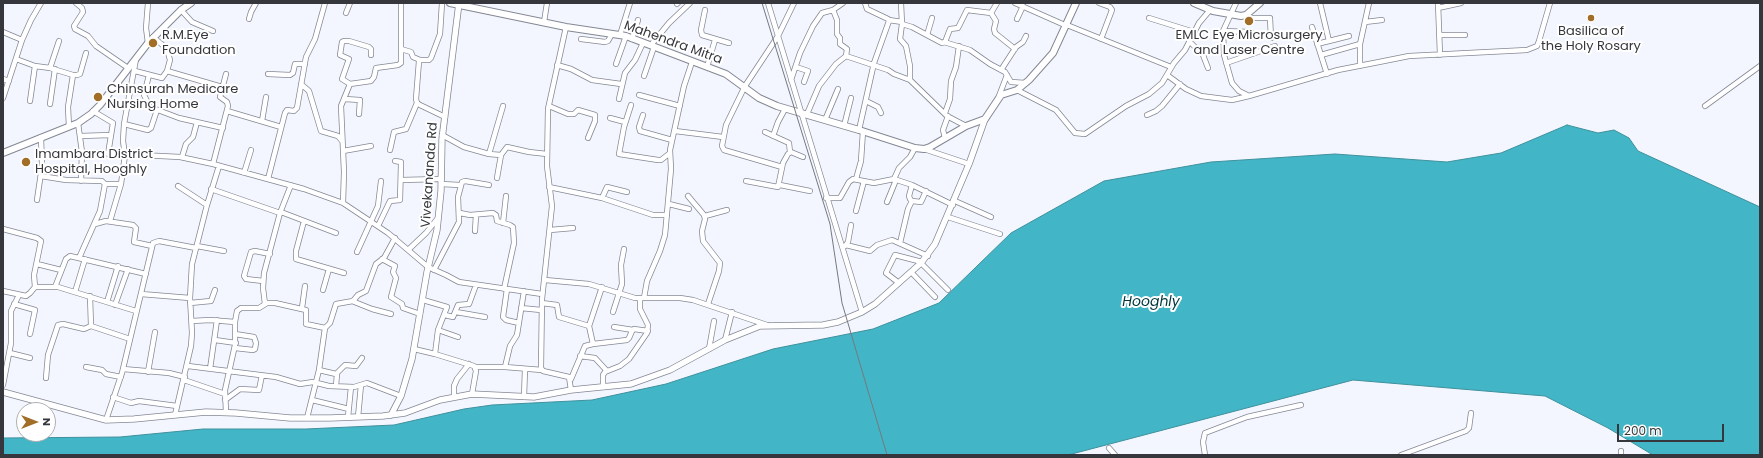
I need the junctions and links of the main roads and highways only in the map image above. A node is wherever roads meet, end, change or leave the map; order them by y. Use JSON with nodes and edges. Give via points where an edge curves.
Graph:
{"nodes":[{"id":1,"x":191,"y":3,"type":"edge"},
{"id":2,"x":450,"y":3,"type":"edge"},
{"id":3,"x":1076,"y":3,"type":"edge"},
{"id":4,"x":1194,"y":3,"type":"edge"},
{"id":5,"x":1260,"y":3,"type":"edge"},
{"id":6,"x":462,"y":4,"type":"edge"},
{"id":7,"x":3,"y":153,"type":"edge"}],
"edges":[{"from":1,"to":7,"type":"main road","via":[[148,43],[94,112],[78,123]]},
{"from":2,"to":6,"type":"main road","name":"Mahendra Mitra"},
{"from":3,"to":6,"type":"main road","name":"Mahendra Mitra","via":[[1053,53],[1026,83],[998,98],[985,119],[966,126],[924,149],[786,109],[759,98],[726,74],[623,36],[566,27]]},
{"from":4,"to":5,"type":"main road","via":[[1210,10],[1241,16]]}]}
